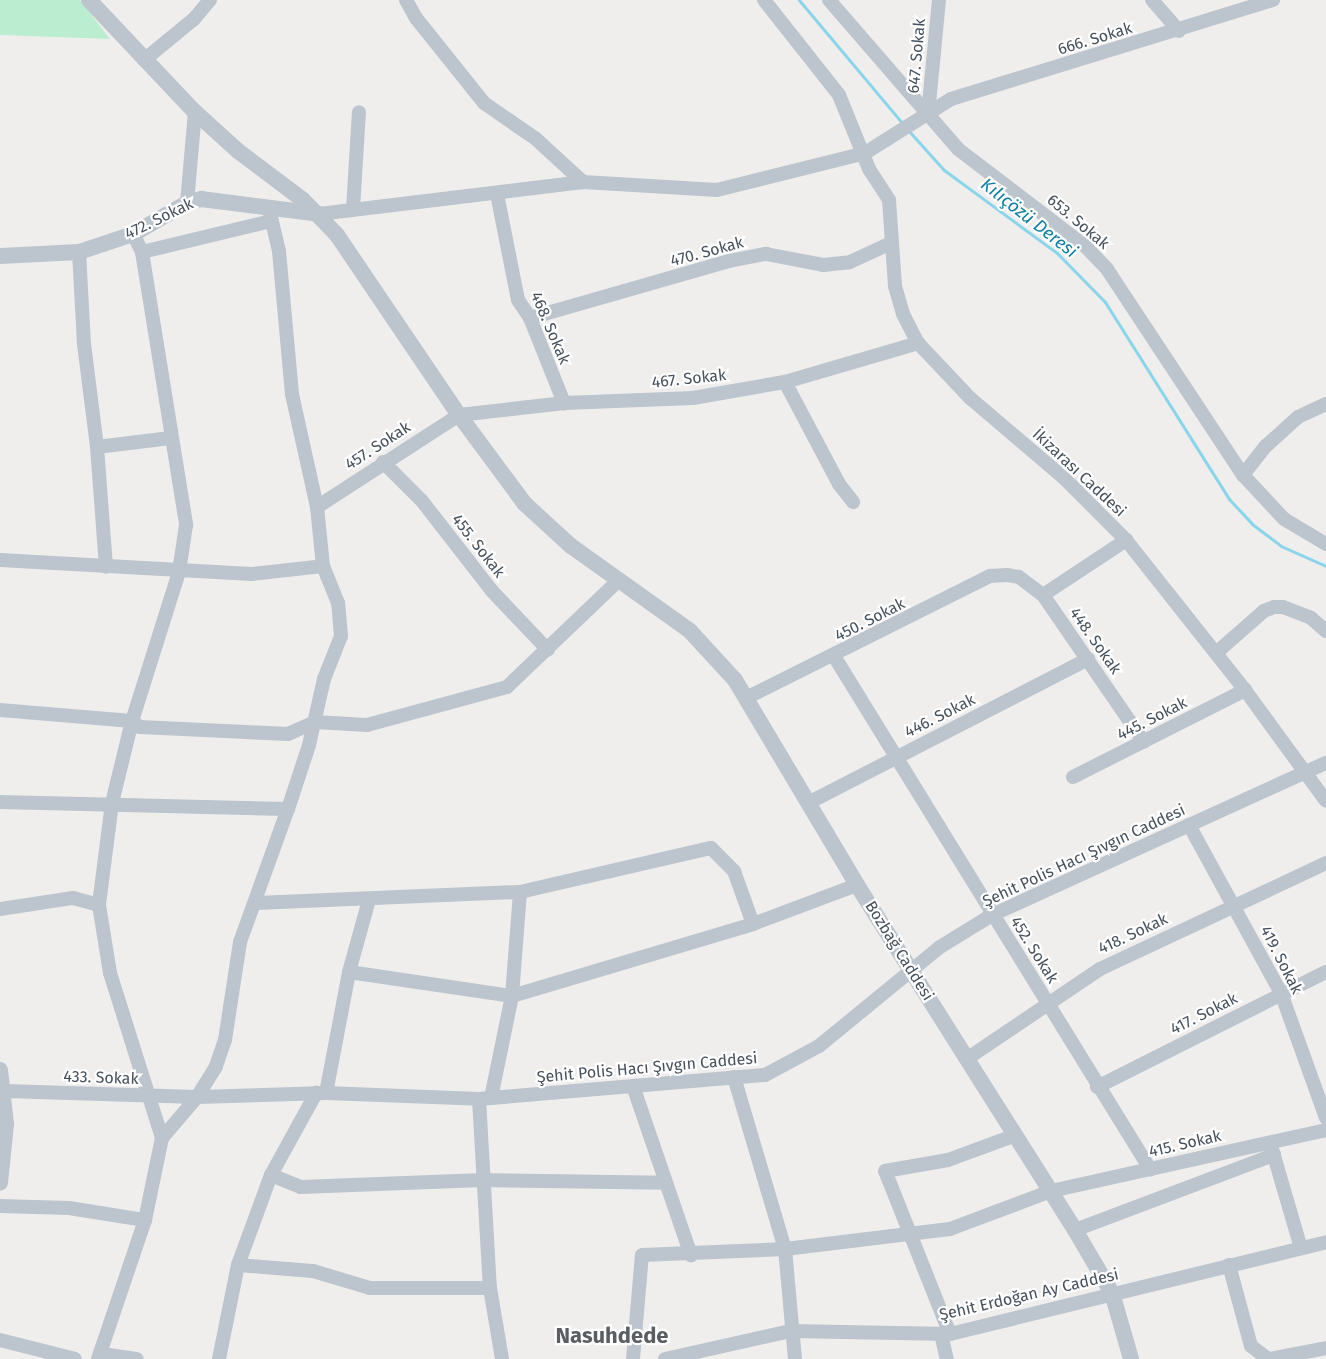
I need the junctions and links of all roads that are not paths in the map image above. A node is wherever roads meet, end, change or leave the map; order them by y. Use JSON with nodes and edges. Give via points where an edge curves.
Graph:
{"nodes":[{"id":1,"x":89,"y":0,"type":"edge"},
{"id":2,"x":210,"y":0,"type":"edge"},
{"id":3,"x":406,"y":0,"type":"edge"},
{"id":4,"x":764,"y":0,"type":"edge"},
{"id":5,"x":829,"y":0,"type":"edge"},
{"id":6,"x":939,"y":0,"type":"edge"},
{"id":7,"x":1152,"y":0,"type":"edge"},
{"id":8,"x":1273,"y":0,"type":"edge"},
{"id":9,"x":1179,"y":31,"type":"junction"},
{"id":10,"x":144,"y":60,"type":"junction"},
{"id":11,"x":195,"y":112,"type":"junction"},
{"id":12,"x":359,"y":112,"type":"dead end"},
{"id":13,"x":928,"y":114,"type":"junction"},
{"id":14,"x":865,"y":153,"type":"junction"},
{"id":15,"x":583,"y":182,"type":"junction"},
{"id":16,"x":497,"y":194,"type":"junction"},
{"id":17,"x":187,"y":203,"type":"junction"},
{"id":18,"x":353,"y":209,"type":"junction"},
{"id":19,"x":319,"y":214,"type":"junction"},
{"id":20,"x":270,"y":215,"type":"junction"},
{"id":21,"x":133,"y":234,"type":"junction"},
{"id":22,"x":891,"y":243,"type":"junction"},
{"id":23,"x":79,"y":252,"type":"junction"},
{"id":24,"x":142,"y":252,"type":"junction"},
{"id":25,"x":0,"y":256,"type":"edge"},
{"id":26,"x":530,"y":318,"type":"junction"},
{"id":27,"x":918,"y":343,"type":"junction"},
{"id":28,"x":785,"y":382,"type":"junction"},
{"id":29,"x":564,"y":403,"type":"junction"},
{"id":30,"x":1326,"y":405,"type":"edge"},
{"id":31,"x":459,"y":415,"type":"junction"},
{"id":32,"x":170,"y":438,"type":"junction"},
{"id":33,"x":97,"y":447,"type":"junction"},
{"id":34,"x":383,"y":462,"type":"junction"},
{"id":35,"x":1244,"y":476,"type":"junction"},
{"id":36,"x":853,"y":502,"type":"dead end"},
{"id":37,"x":317,"y":507,"type":"junction"},
{"id":38,"x":1126,"y":540,"type":"junction"},
{"id":39,"x":1326,"y":544,"type":"edge"},
{"id":40,"x":0,"y":560,"type":"edge"},
{"id":41,"x":323,"y":566,"type":"junction"},
{"id":42,"x":106,"y":567,"type":"junction"},
{"id":43,"x":179,"y":572,"type":"junction"},
{"id":44,"x":1006,"y":574,"type":"joint"},
{"id":45,"x":619,"y":580,"type":"junction"},
{"id":46,"x":1043,"y":595,"type":"junction"},
{"id":47,"x":1326,"y":630,"type":"edge"},
{"id":48,"x":548,"y":650,"type":"junction"},
{"id":49,"x":1216,"y":653,"type":"junction"},
{"id":50,"x":834,"y":656,"type":"junction"},
{"id":51,"x":1088,"y":659,"type":"junction"},
{"id":52,"x":1245,"y":690,"type":"junction"},
{"id":53,"x":748,"y":697,"type":"junction"},
{"id":54,"x":0,"y":710,"type":"edge"},
{"id":55,"x":132,"y":721,"type":"junction"},
{"id":56,"x":315,"y":722,"type":"junction"},
{"id":57,"x":1144,"y":742,"type":"junction"},
{"id":58,"x":898,"y":756,"type":"junction"},
{"id":59,"x":1326,"y":763,"type":"edge"},
{"id":60,"x":1306,"y":772,"type":"junction"},
{"id":61,"x":1073,"y":777,"type":"dead end"},
{"id":62,"x":0,"y":801,"type":"edge"},
{"id":63,"x":1326,"y":801,"type":"edge"},
{"id":64,"x":112,"y":803,"type":"junction"},
{"id":65,"x":808,"y":803,"type":"junction"},
{"id":66,"x":288,"y":809,"type":"junction"},
{"id":67,"x":1189,"y":825,"type":"junction"},
{"id":68,"x":1326,"y":863,"type":"edge"},
{"id":69,"x":857,"y":885,"type":"junction"},
{"id":70,"x":520,"y":892,"type":"junction"},
{"id":71,"x":369,"y":900,"type":"junction"},
{"id":72,"x":256,"y":903,"type":"junction"},
{"id":73,"x":99,"y":905,"type":"junction"},
{"id":74,"x":1234,"y":905,"type":"junction"},
{"id":75,"x":0,"y":909,"type":"edge"},
{"id":76,"x":992,"y":915,"type":"junction"},
{"id":77,"x":753,"y":924,"type":"junction"},
{"id":78,"x":912,"y":971,"type":"junction"},
{"id":79,"x":349,"y":972,"type":"junction"},
{"id":80,"x":1326,"y":972,"type":"edge"},
{"id":81,"x":1281,"y":993,"type":"junction"},
{"id":82,"x":512,"y":996,"type":"junction"},
{"id":83,"x":1048,"y":1002,"type":"junction"},
{"id":84,"x":968,"y":1058,"type":"junction"},
{"id":85,"x":0,"y":1070,"type":"edge"},
{"id":86,"x":734,"y":1077,"type":"junction"},
{"id":87,"x":633,"y":1086,"type":"junction"},
{"id":88,"x":1097,"y":1087,"type":"junction"},
{"id":89,"x":4,"y":1091,"type":"junction"},
{"id":90,"x":321,"y":1093,"type":"junction"},
{"id":91,"x":150,"y":1096,"type":"junction"},
{"id":92,"x":196,"y":1097,"type":"junction"},
{"id":93,"x":485,"y":1098,"type":"junction"},
{"id":94,"x":1326,"y":1118,"type":"edge"},
{"id":95,"x":1326,"y":1130,"type":"edge"},
{"id":96,"x":1016,"y":1135,"type":"junction"},
{"id":97,"x":162,"y":1138,"type":"junction"},
{"id":98,"x":1269,"y":1142,"type":"junction"},
{"id":99,"x":1274,"y":1155,"type":"junction"},
{"id":100,"x":2,"y":1162,"type":"edge"},
{"id":101,"x":1150,"y":1169,"type":"junction"},
{"id":102,"x":272,"y":1175,"type":"junction"},
{"id":103,"x":483,"y":1180,"type":"junction"},
{"id":104,"x":0,"y":1183,"type":"edge"},
{"id":105,"x":665,"y":1183,"type":"junction"},
{"id":106,"x":1051,"y":1191,"type":"junction"},
{"id":107,"x":0,"y":1206,"type":"edge"},
{"id":108,"x":145,"y":1220,"type":"junction"},
{"id":109,"x":1076,"y":1230,"type":"junction"},
{"id":110,"x":911,"y":1234,"type":"junction"},
{"id":111,"x":1326,"y":1242,"type":"edge"},
{"id":112,"x":1301,"y":1248,"type":"junction"},
{"id":113,"x":785,"y":1249,"type":"junction"},
{"id":114,"x":691,"y":1255,"type":"junction"},
{"id":115,"x":238,"y":1265,"type":"junction"},
{"id":116,"x":1229,"y":1265,"type":"junction"},
{"id":117,"x":490,"y":1288,"type":"junction"},
{"id":118,"x":1112,"y":1293,"type":"junction"},
{"id":119,"x":790,"y":1331,"type":"junction"},
{"id":120,"x":946,"y":1334,"type":"junction"},
{"id":121,"x":0,"y":1340,"type":"edge"},
{"id":122,"x":1326,"y":1348,"type":"edge"},
{"id":123,"x":100,"y":1356,"type":"edge"},
{"id":124,"x":686,"y":1356,"type":"edge"},
{"id":125,"x":75,"y":1359,"type":"edge"},
{"id":126,"x":137,"y":1359,"type":"edge"},
{"id":127,"x":219,"y":1359,"type":"edge"},
{"id":128,"x":502,"y":1359,"type":"edge"},
{"id":129,"x":633,"y":1359,"type":"edge"},
{"id":130,"x":665,"y":1359,"type":"edge"},
{"id":131,"x":795,"y":1359,"type":"edge"},
{"id":132,"x":947,"y":1359,"type":"edge"},
{"id":133,"x":1131,"y":1359,"type":"edge"},
{"id":134,"x":1269,"y":1359,"type":"edge"}],
"edges":[{"from":1,"to":10,"type":"street","name":"Bozbağ Caddesi"},
{"from":2,"to":10,"type":"street","via":[[194,19]]},
{"from":3,"to":15,"type":"street","via":[[484,103],[536,139]]},
{"from":4,"to":14,"type":"street","name":"İkizarası Caddesi","via":[[839,95]]},
{"from":5,"to":13,"type":"street","name":"653. Sokak"},
{"from":6,"to":13,"type":"street","name":"647. Sokak"},
{"from":7,"to":9,"type":"street"},
{"from":8,"to":9,"type":"street","name":"666. Sokak"},
{"from":9,"to":13,"type":"street","name":"666. Sokak","via":[[951,99]]},
{"from":10,"to":11,"type":"street","name":"Bozbağ Caddesi"},
{"from":11,"to":17,"type":"street"},
{"from":11,"to":19,"type":"street","name":"Bozbağ Caddesi"},
{"from":12,"to":18,"type":"street"},
{"from":13,"to":14,"type":"street","name":"666. Sokak"},
{"from":13,"to":35,"type":"street","name":"653. Sokak","via":[[958,149],[1086,247],[1107,269]]},
{"from":14,"to":15,"type":"street","name":"666. Sokak","via":[[717,189]]},
{"from":14,"to":22,"type":"street","name":"İkizarası Caddesi","via":[[874,180],[889,200]]},
{"from":15,"to":16,"type":"street","name":"666. Sokak"},
{"from":16,"to":18,"type":"street","name":"666. Sokak"},
{"from":16,"to":26,"type":"street","name":"468. Sokak","via":[[518,300]]},
{"from":17,"to":20,"type":"street","name":"472. Sokak","via":[[217,199]]},
{"from":17,"to":21,"type":"street","name":"472. Sokak"},
{"from":18,"to":19,"type":"street","name":"666. Sokak"},
{"from":19,"to":20,"type":"street","name":"472. Sokak"},
{"from":19,"to":31,"type":"street","name":"Bozbağ Caddesi"},
{"from":20,"to":24,"type":"street"},
{"from":20,"to":37,"type":"street","via":[[279,251],[292,394]]},
{"from":21,"to":23,"type":"street","name":"472. Sokak"},
{"from":21,"to":24,"type":"street"},
{"from":22,"to":26,"type":"street","name":"470. Sokak","via":[[850,262],[823,265],[766,254],[729,261]]},
{"from":22,"to":27,"type":"street","name":"İkizarası Caddesi","via":[[898,299]]},
{"from":23,"to":25,"type":"street","name":"472. Sokak"},
{"from":23,"to":33,"type":"street","via":[[84,344]]},
{"from":24,"to":32,"type":"street"},
{"from":26,"to":29,"type":"street","name":"468. Sokak"},
{"from":27,"to":28,"type":"street","name":"467. Sokak"},
{"from":27,"to":38,"type":"street","name":"İkizarası Caddesi","via":[[970,398],[1064,478]]},
{"from":28,"to":29,"type":"street","name":"467. Sokak","via":[[693,398]]},
{"from":28,"to":36,"type":"street","via":[[839,484]]},
{"from":29,"to":31,"type":"street","name":"467. Sokak"},
{"from":30,"to":35,"type":"street","via":[[1298,417],[1266,446]]},
{"from":31,"to":34,"type":"street","name":"457. Sokak"},
{"from":31,"to":45,"type":"street","name":"Bozbağ Caddesi","via":[[524,503],[572,546]]},
{"from":32,"to":33,"type":"street"},
{"from":32,"to":43,"type":"street","via":[[184,497],[186,525]]},
{"from":33,"to":42,"type":"street"},
{"from":34,"to":37,"type":"street","name":"457. Sokak"},
{"from":34,"to":48,"type":"street","name":"455. Sokak","via":[[422,501],[492,591]]},
{"from":35,"to":39,"type":"street","name":"653. Sokak","via":[[1284,519]]},
{"from":37,"to":41,"type":"street"},
{"from":38,"to":46,"type":"street"},
{"from":38,"to":49,"type":"street","name":"İkizarası Caddesi"},
{"from":40,"to":42,"type":"street"},
{"from":41,"to":43,"type":"street","via":[[252,574]]},
{"from":41,"to":56,"type":"street","via":[[342,621]]},
{"from":42,"to":43,"type":"street"},
{"from":43,"to":55,"type":"street"},
{"from":44,"to":46,"type":"street","name":"448. Sokak"},
{"from":44,"to":50,"type":"street","name":"450. Sokak","via":[[990,576]]},
{"from":45,"to":48,"type":"street"},
{"from":45,"to":53,"type":"street","name":"Bozbağ Caddesi","via":[[701,641]]},
{"from":46,"to":51,"type":"street","name":"448. Sokak"},
{"from":47,"to":49,"type":"street","via":[[1311,618],[1274,607],[1264,611]]},
{"from":48,"to":56,"type":"street","via":[[507,687],[479,696],[367,725]]},
{"from":49,"to":52,"type":"street","name":"İkizarası Caddesi"},
{"from":50,"to":53,"type":"street","name":"450. Sokak"},
{"from":50,"to":58,"type":"street","name":"452. Sokak"},
{"from":51,"to":57,"type":"street","name":"448. Sokak"},
{"from":51,"to":58,"type":"street","name":"446. Sokak"},
{"from":52,"to":57,"type":"street","name":"445. Sokak"},
{"from":52,"to":60,"type":"street","name":"İkizarası Caddesi"},
{"from":53,"to":65,"type":"street","name":"Bozbağ Caddesi"},
{"from":54,"to":55,"type":"street"},
{"from":55,"to":56,"type":"street","via":[[140,727],[288,734]]},
{"from":55,"to":64,"type":"street"},
{"from":56,"to":66,"type":"street"},
{"from":57,"to":61,"type":"street","name":"445. Sokak"},
{"from":58,"to":65,"type":"street","name":"446. Sokak"},
{"from":58,"to":76,"type":"street","name":"452. Sokak"},
{"from":59,"to":60,"type":"street","name":"Şehit Polis Hacı Şıvgın Caddesi"},
{"from":60,"to":63,"type":"street","name":"İkizarası Caddesi"},
{"from":60,"to":67,"type":"street","name":"Şehit Polis Hacı Şıvgın Caddesi"},
{"from":62,"to":64,"type":"street"},
{"from":64,"to":66,"type":"street"},
{"from":64,"to":73,"type":"street"},
{"from":65,"to":69,"type":"street","name":"Bozbağ Caddesi"},
{"from":66,"to":72,"type":"street"},
{"from":67,"to":74,"type":"street","name":"419. Sokak"},
{"from":67,"to":76,"type":"street","name":"Şehit Polis Hacı Şıvgın Caddesi"},
{"from":68,"to":74,"type":"street","name":"418. Sokak"},
{"from":69,"to":77,"type":"street"},
{"from":69,"to":78,"type":"street","name":"Bozbağ Caddesi"},
{"from":70,"to":71,"type":"street"},
{"from":70,"to":77,"type":"street","via":[[711,848],[734,871]]},
{"from":70,"to":82,"type":"street"},
{"from":71,"to":72,"type":"street"},
{"from":71,"to":79,"type":"street"},
{"from":72,"to":92,"type":"street","via":[[233,972],[225,1040],[216,1066]]},
{"from":73,"to":75,"type":"street","via":[[73,898]]},
{"from":73,"to":91,"type":"street","via":[[110,973]]},
{"from":74,"to":81,"type":"street","name":"419. Sokak"},
{"from":74,"to":83,"type":"street","name":"418. Sokak","via":[[1100,969]]},
{"from":76,"to":78,"type":"street","name":"Şehit Polis Hacı Şıvgın Caddesi","via":[[940,947]]},
{"from":76,"to":83,"type":"street","name":"452. Sokak"},
{"from":77,"to":82,"type":"street"},
{"from":78,"to":84,"type":"street","name":"Bozbağ Caddesi"},
{"from":78,"to":86,"type":"street","name":"Şehit Polis Hacı Şıvgın Caddesi","via":[[807,1054],[765,1075]]},
{"from":79,"to":82,"type":"street"},
{"from":79,"to":90,"type":"street"},
{"from":80,"to":81,"type":"street","name":"417. Sokak"},
{"from":81,"to":88,"type":"street","name":"417. Sokak"},
{"from":81,"to":94,"type":"street","name":"419. Sokak"},
{"from":82,"to":93,"type":"street"},
{"from":83,"to":84,"type":"street","name":"418. Sokak"},
{"from":83,"to":88,"type":"street","name":"452. Sokak"},
{"from":84,"to":96,"type":"street","name":"Bozbağ Caddesi"},
{"from":85,"to":89,"type":"street"},
{"from":86,"to":87,"type":"street","name":"Şehit Polis Hacı Şıvgın Caddesi"},
{"from":86,"to":113,"type":"street"},
{"from":87,"to":93,"type":"street","name":"Şehit Polis Hacı Şıvgın Caddesi"},
{"from":87,"to":105,"type":"street"},
{"from":88,"to":101,"type":"street","name":"452. Sokak"},
{"from":89,"to":91,"type":"street","name":"433. Sokak"},
{"from":89,"to":100,"type":"street"},
{"from":90,"to":92,"type":"street","name":"Şehit Polis Hacı Şıvgın Caddesi"},
{"from":90,"to":93,"type":"street","name":"Şehit Polis Hacı Şıvgın Caddesi"},
{"from":90,"to":102,"type":"street"},
{"from":91,"to":92,"type":"street","name":"433. Sokak"},
{"from":91,"to":97,"type":"street"},
{"from":92,"to":97,"type":"street"},
{"from":93,"to":103,"type":"street"},
{"from":95,"to":98,"type":"street","name":"415. Sokak"},
{"from":96,"to":106,"type":"street","name":"Bozbağ Caddesi"},
{"from":96,"to":110,"type":"street","via":[[948,1160],[885,1171]]},
{"from":97,"to":108,"type":"street"},
{"from":98,"to":99,"type":"street"},
{"from":98,"to":101,"type":"street","name":"415. Sokak"},
{"from":99,"to":109,"type":"street"},
{"from":99,"to":112,"type":"street"},
{"from":100,"to":104,"type":"street"},
{"from":101,"to":106,"type":"street","name":"415. Sokak"},
{"from":102,"to":103,"type":"street","via":[[301,1187]]},
{"from":102,"to":115,"type":"street"},
{"from":103,"to":105,"type":"street"},
{"from":103,"to":117,"type":"street"},
{"from":105,"to":114,"type":"street"},
{"from":106,"to":109,"type":"street","name":"Bozbağ Caddesi"},
{"from":106,"to":110,"type":"street","name":"415. Sokak","via":[[950,1229]]},
{"from":107,"to":108,"type":"street","via":[[69,1208]]},
{"from":108,"to":123,"type":"street"},
{"from":109,"to":118,"type":"street","name":"Bozbağ Caddesi"},
{"from":110,"to":113,"type":"street","name":"415. Sokak"},
{"from":110,"to":120,"type":"street"},
{"from":111,"to":112,"type":"street","name":"Şehit Erdoğan Ay Caddesi"},
{"from":112,"to":116,"type":"street","name":"Şehit Erdoğan Ay Caddesi"},
{"from":113,"to":114,"type":"street","name":"415. Sokak"},
{"from":113,"to":119,"type":"street"},
{"from":114,"to":129,"type":"street","name":"415. Sokak","via":[[642,1255]]},
{"from":115,"to":117,"type":"street","via":[[313,1271],[370,1288]]},
{"from":115,"to":127,"type":"street"},
{"from":116,"to":118,"type":"street","name":"Şehit Erdoğan Ay Caddesi"},
{"from":116,"to":134,"type":"street","via":[[1251,1346]]},
{"from":117,"to":128,"type":"street"},
{"from":118,"to":120,"type":"street","name":"Şehit Erdoğan Ay Caddesi"},
{"from":118,"to":133,"type":"street","name":"Bozbağ Caddesi"},
{"from":119,"to":120,"type":"street","name":"Şehit Erdoğan Ay Caddesi"},
{"from":119,"to":124,"type":"street","name":"Şehit Erdoğan Ay Caddesi"},
{"from":119,"to":131,"type":"street"},
{"from":120,"to":132,"type":"street"},
{"from":121,"to":125,"type":"street"},
{"from":122,"to":134,"type":"street"},
{"from":123,"to":126,"type":"street"},
{"from":124,"to":130,"type":"street","name":"Şehit Erdoğan Ay Caddesi"}]}
